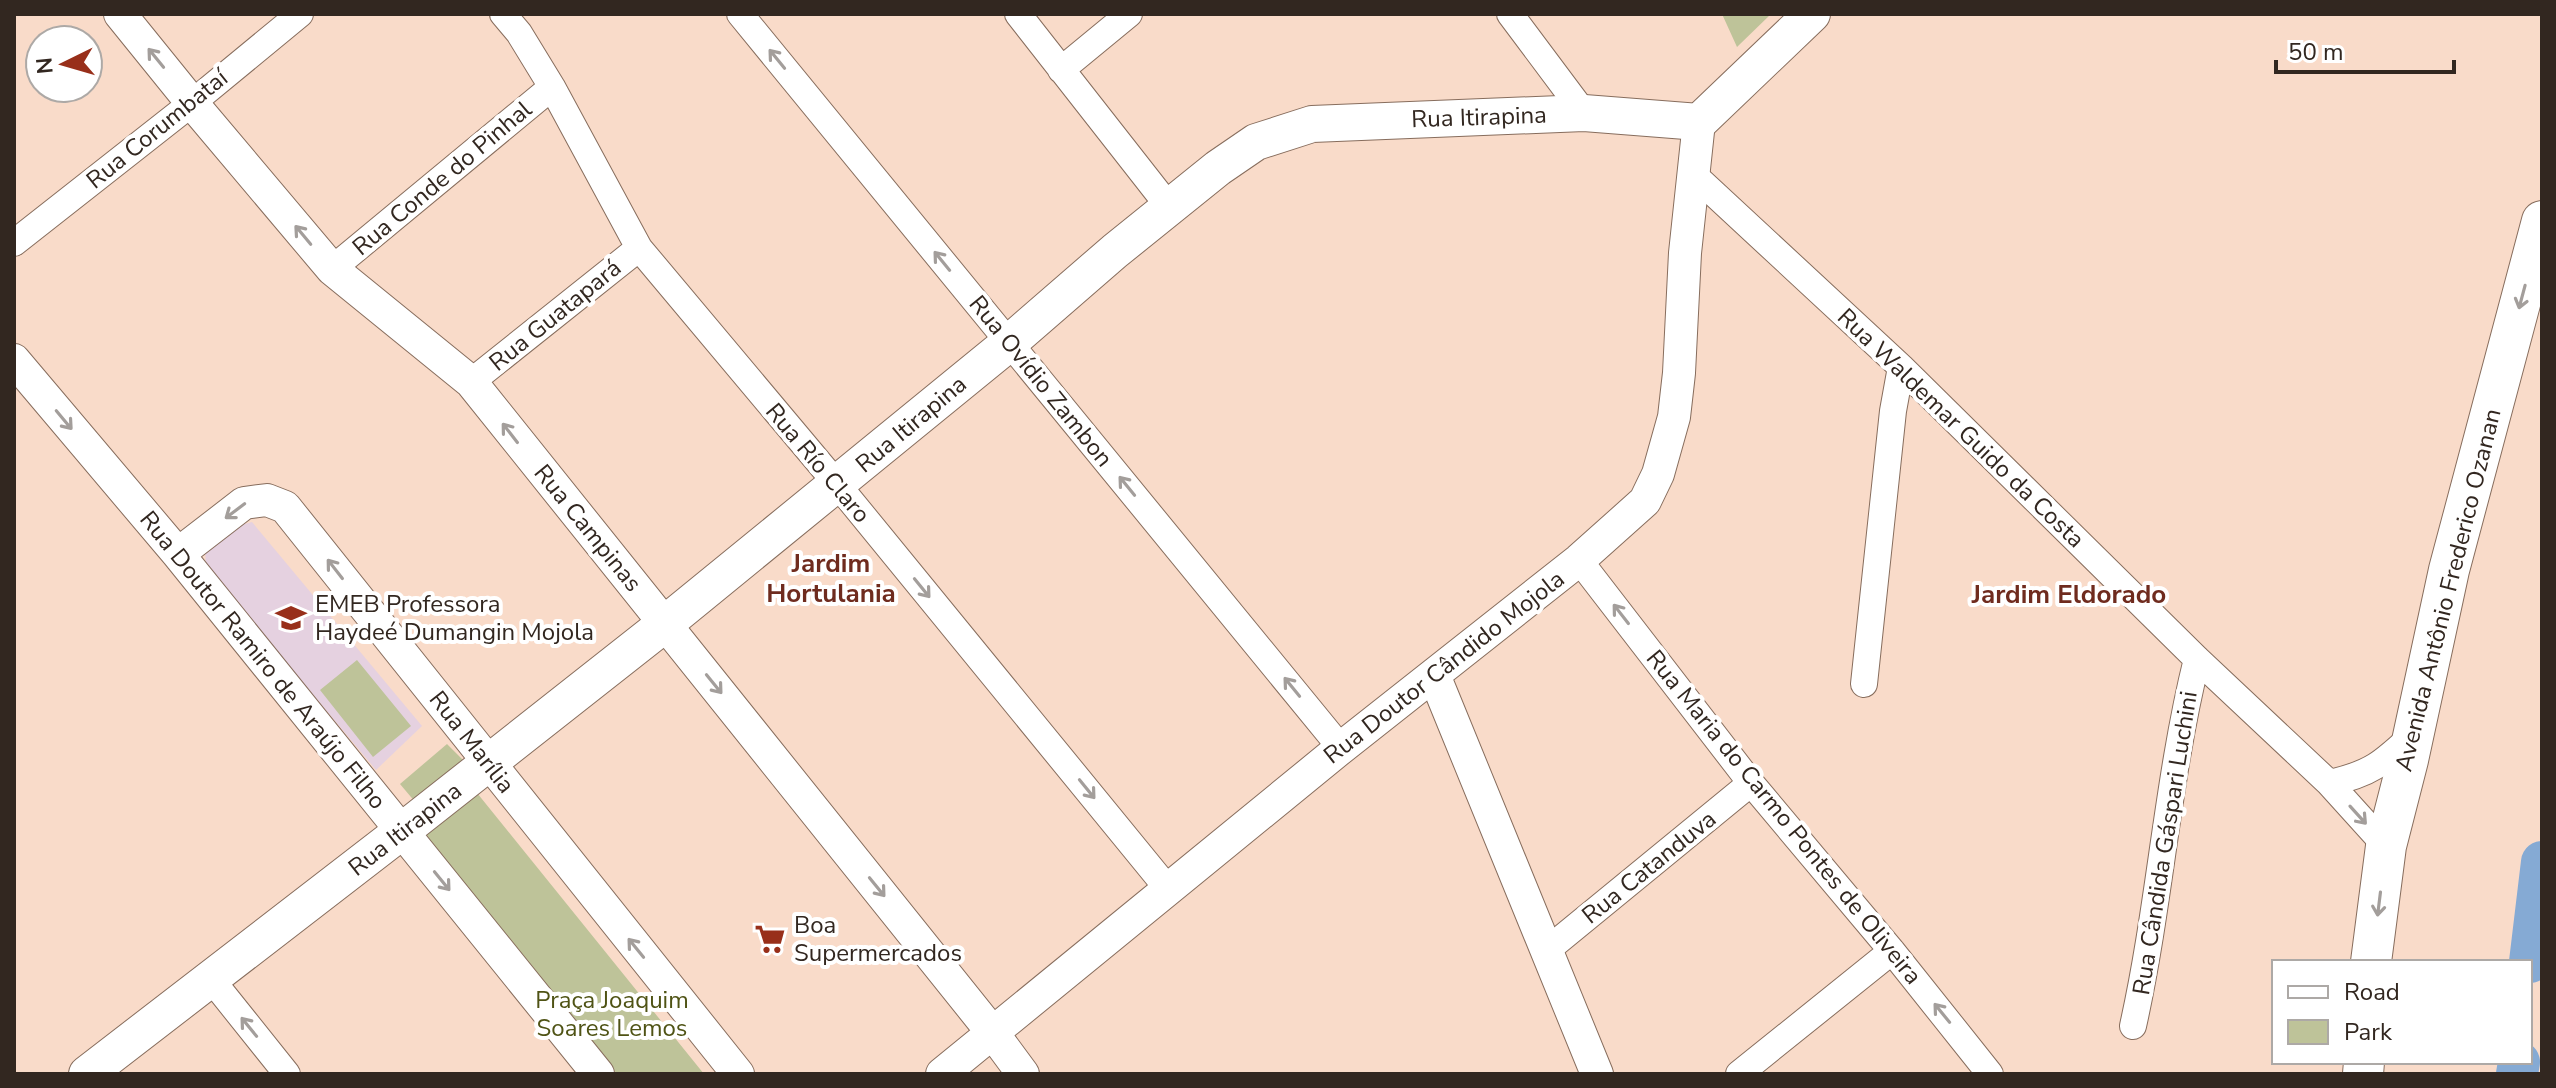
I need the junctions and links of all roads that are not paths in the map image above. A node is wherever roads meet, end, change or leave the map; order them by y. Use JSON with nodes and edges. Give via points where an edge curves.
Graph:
{"nodes":[{"id":1,"x":120,"y":14,"type":"edge"},
{"id":2,"x":300,"y":14,"type":"edge"},
{"id":3,"x":503,"y":14,"type":"edge"},
{"id":4,"x":740,"y":14,"type":"edge"},
{"id":5,"x":1018,"y":14,"type":"edge"},
{"id":6,"x":1129,"y":14,"type":"edge"},
{"id":7,"x":1510,"y":14,"type":"edge"},
{"id":8,"x":1812,"y":14,"type":"edge"},
{"id":9,"x":1061,"y":70,"type":"junction"},
{"id":10,"x":552,"y":87,"type":"junction"},
{"id":11,"x":192,"y":103,"type":"junction"},
{"id":12,"x":1584,"y":113,"type":"junction"},
{"id":13,"x":1699,"y":122,"type":"junction"},
{"id":14,"x":1694,"y":175,"type":"junction"},
{"id":15,"x":1170,"y":208,"type":"junction"},
{"id":16,"x":2542,"y":221,"type":"edge"},
{"id":17,"x":14,"y":243,"type":"edge"},
{"id":18,"x":639,"y":248,"type":"junction"},
{"id":19,"x":332,"y":269,"type":"junction"},
{"id":20,"x":1009,"y":343,"type":"junction"},
{"id":21,"x":14,"y":360,"type":"edge"},
{"id":22,"x":1901,"y":367,"type":"junction"},
{"id":23,"x":471,"y":382,"type":"junction"},
{"id":24,"x":837,"y":484,"type":"junction"},
{"id":25,"x":178,"y":554,"type":"junction"},
{"id":26,"x":1579,"y":560,"type":"junction"},
{"id":27,"x":666,"y":623,"type":"junction"},
{"id":28,"x":2197,"y":659,"type":"junction"},
{"id":29,"x":1434,"y":675,"type":"junction"},
{"id":30,"x":1864,"y":684,"type":"dead end"},
{"id":31,"x":2413,"y":735,"type":"junction"},
{"id":32,"x":1341,"y":748,"type":"junction"},
{"id":33,"x":488,"y":762,"type":"junction"},
{"id":34,"x":1751,"y":783,"type":"junction"},
{"id":35,"x":2329,"y":783,"type":"junction"},
{"id":36,"x":402,"y":831,"type":"junction"},
{"id":37,"x":2386,"y":846,"type":"junction"},
{"id":38,"x":1168,"y":889,"type":"junction"},
{"id":39,"x":1546,"y":951,"type":"junction"},
{"id":40,"x":1892,"y":951,"type":"junction"},
{"id":41,"x":2371,"y":960,"type":"edge"},
{"id":42,"x":211,"y":979,"type":"junction"},
{"id":43,"x":2133,"y":1026,"type":"dead end"},
{"id":44,"x":992,"y":1032,"type":"junction"},
{"id":45,"x":87,"y":1074,"type":"edge"},
{"id":46,"x":287,"y":1074,"type":"edge"},
{"id":47,"x":598,"y":1074,"type":"edge"},
{"id":48,"x":738,"y":1074,"type":"edge"},
{"id":49,"x":942,"y":1074,"type":"edge"},
{"id":50,"x":1023,"y":1074,"type":"edge"},
{"id":51,"x":1597,"y":1074,"type":"edge"},
{"id":52,"x":1739,"y":1074,"type":"edge"},
{"id":53,"x":1990,"y":1074,"type":"edge"}],
"edges":[{"from":11,"to":1,"type":"street","name":"Rua Campinas","one_way":true},
{"from":2,"to":11,"type":"street","name":"Rua Corumbataí"},
{"from":3,"to":10,"type":"street","name":"Rua Río Claro"},
{"from":20,"to":4,"type":"street","name":"Rua Ovídio Zambon","one_way":true},
{"from":5,"to":9,"type":"street"},
{"from":6,"to":9,"type":"street"},
{"from":7,"to":12,"type":"street"},
{"from":8,"to":13,"type":"main road"},
{"from":9,"to":15,"type":"street"},
{"from":10,"to":18,"type":"street","name":"Rua Río Claro"},
{"from":10,"to":19,"type":"street","name":"Rua Conde do Pinhal"},
{"from":11,"to":17,"type":"street","name":"Rua Corumbataí"},
{"from":19,"to":11,"type":"street","name":"Rua Campinas","one_way":true},
{"from":12,"to":13,"type":"main road","name":"Rua Itirapina"},
{"from":12,"to":15,"type":"main road","name":"Rua Itirapina","via":[[1312,124],[1256,142]]},
{"from":13,"to":14,"type":"street","name":"Rua Doutor Cândido Mojola"},
{"from":14,"to":22,"type":"street","name":"Rua Waldemar Guido da Costa"},
{"from":14,"to":26,"type":"street","name":"Rua Doutor Cândido Mojola","via":[[1679,373],[1668,443],[1645,501]]},
{"from":15,"to":20,"type":"main road","name":"Rua Itirapina"},
{"from":16,"to":31,"type":"main road","name":"Avenida Antônio Frederico Ozanan","one_way":true,"via":[[2449,570]]},
{"from":18,"to":23,"type":"street","name":"Rua Guatapará"},
{"from":18,"to":24,"type":"street","name":"Rua Río Claro"},
{"from":19,"to":23,"type":"street","name":"Rua Campinas"},
{"from":20,"to":24,"type":"main road","name":"Rua Itirapina"},
{"from":32,"to":20,"type":"street","name":"Rua Ovídio Zambon","one_way":true},
{"from":21,"to":25,"type":"street","name":"Rua Doutor Ramiro de Araújo Filho","one_way":true},
{"from":22,"to":28,"type":"street","name":"Rua Waldemar Guido da Costa"},
{"from":22,"to":30,"type":"street"},
{"from":27,"to":23,"type":"street","name":"Rua Campinas","one_way":true},
{"from":24,"to":27,"type":"main road","name":"Rua Itirapina"},
{"from":24,"to":38,"type":"street","name":"Rua Río Claro","one_way":true},
{"from":33,"to":25,"type":"street","name":"Rua Marília","one_way":true,"via":[[285,507],[267,500],[244,503]]},
{"from":25,"to":36,"type":"street","name":"Rua Doutor Ramiro de Araújo Filho"},
{"from":26,"to":29,"type":"street","name":"Rua Doutor Cândido Mojola"},
{"from":34,"to":26,"type":"street","name":"Rua Maria do Carmo Pontes de Oliveira","one_way":true},
{"from":27,"to":33,"type":"main road","name":"Rua Itirapina"},
{"from":27,"to":44,"type":"street","name":"Rua Campinas","one_way":true},
{"from":28,"to":35,"type":"street","name":"Rua Waldemar Guido da Costa"},
{"from":28,"to":43,"type":"street","name":"Rua Cândida Gáspari Luchini","via":[[2182,721],[2146,972]]},
{"from":29,"to":32,"type":"street","name":"Rua Doutor Cândido Mojola"},
{"from":29,"to":39,"type":"street"},
{"from":31,"to":35,"type":"street","via":[[2371,770]]},
{"from":31,"to":37,"type":"main road","name":"Avenida Antônio Frederico Ozanan"},
{"from":32,"to":38,"type":"street","name":"Rua Doutor Cândido Mojola"},
{"from":33,"to":36,"type":"main road","name":"Rua Itirapina"},
{"from":48,"to":33,"type":"street","name":"Rua Marília","one_way":true},
{"from":34,"to":39,"type":"street","name":"Rua Catanduva"},
{"from":34,"to":40,"type":"street","name":"Rua Maria do Carmo Pontes de Oliveira"},
{"from":35,"to":37,"type":"street","name":"Rua Waldemar Guido da Costa","one_way":true},
{"from":36,"to":42,"type":"main road","name":"Rua Itirapina"},
{"from":36,"to":47,"type":"street","name":"Rua Doutor Ramiro de Araújo Filho","one_way":true},
{"from":37,"to":41,"type":"main road","name":"Avenida Antônio Frederico Ozanan","one_way":true},
{"from":38,"to":44,"type":"street","name":"Rua Doutor Cândido Mojola"},
{"from":39,"to":51,"type":"street"},
{"from":40,"to":52,"type":"street"},
{"from":53,"to":40,"type":"street","name":"Rua Maria do Carmo Pontes de Oliveira","one_way":true},
{"from":42,"to":45,"type":"main road","name":"Rua Itirapina"},
{"from":46,"to":42,"type":"street","one_way":true},
{"from":44,"to":49,"type":"street","name":"Rua Doutor Cândido Mojola"},
{"from":44,"to":50,"type":"street","name":"Rua Campinas"}]}
